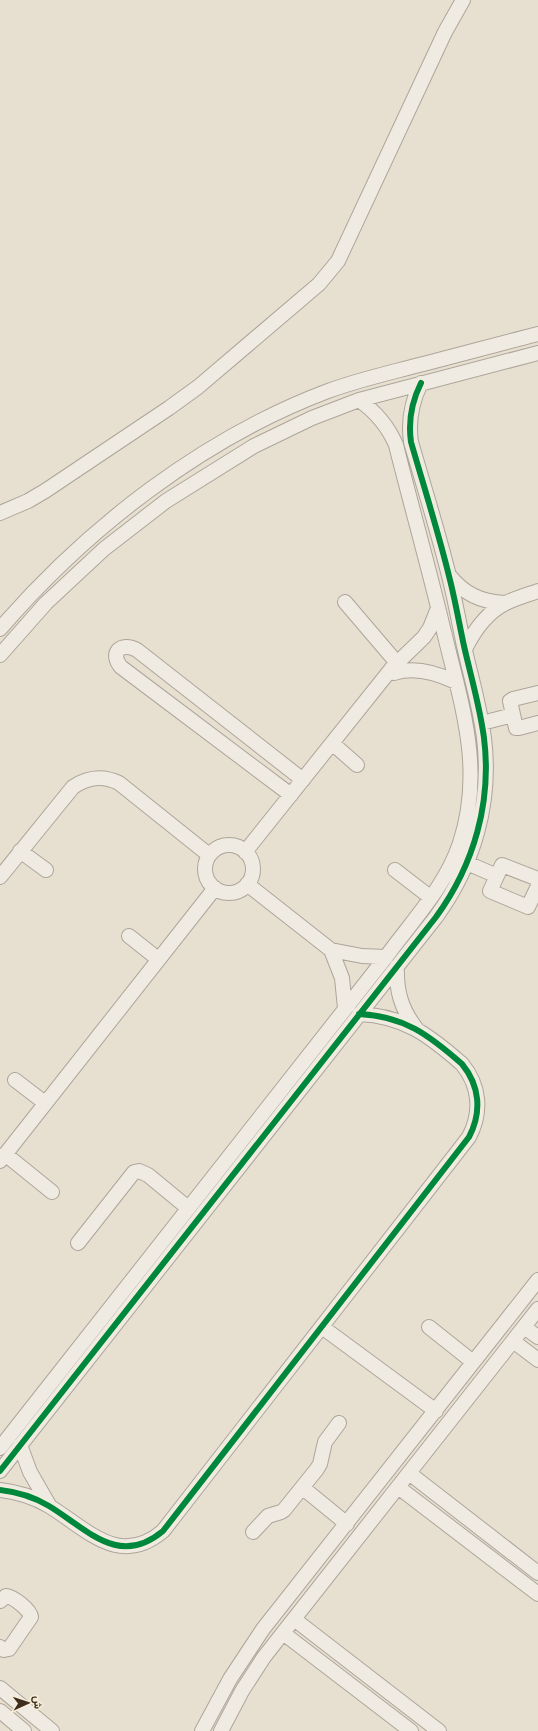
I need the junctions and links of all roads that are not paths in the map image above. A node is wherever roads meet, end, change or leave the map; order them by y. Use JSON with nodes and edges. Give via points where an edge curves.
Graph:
{"nodes":[{"id":1,"x":463,"y":0,"type":"edge"},
{"id":2,"x":538,"y":334,"type":"edge"},
{"id":3,"x":538,"y":353,"type":"edge"},
{"id":4,"x":421,"y":383,"type":"junction"},
{"id":5,"x":359,"y":400,"type":"junction"},
{"id":6,"x":411,"y":442,"type":"junction"},
{"id":7,"x":396,"y":445,"type":"junction"},
{"id":8,"x":0,"y":513,"type":"edge"},
{"id":9,"x":449,"y":575,"type":"junction"},
{"id":10,"x":538,"y":591,"type":"edge"},
{"id":11,"x":344,"y":602,"type":"dead end"},
{"id":12,"x":505,"y":603,"type":"junction"},
{"id":13,"x":438,"y":608,"type":"junction"},
{"id":14,"x":0,"y":629,"type":"edge"},
{"id":15,"x":465,"y":649,"type":"junction"},
{"id":16,"x":0,"y":655,"type":"edge"},
{"id":17,"x":400,"y":666,"type":"junction"},
{"id":18,"x":456,"y":682,"type":"junction"},
{"id":19,"x":538,"y":693,"type":"edge"},
{"id":20,"x":513,"y":715,"type":"junction"},
{"id":21,"x":482,"y":723,"type":"junction"},
{"id":22,"x":538,"y":723,"type":"edge"},
{"id":23,"x":332,"y":744,"type":"junction"},
{"id":24,"x":357,"y":764,"type":"dead end"},
{"id":25,"x":303,"y":780,"type":"junction"},
{"id":26,"x":291,"y":795,"type":"junction"},
{"id":27,"x":20,"y":851,"type":"junction"},
{"id":28,"x":246,"y":852,"type":"junction"},
{"id":29,"x":209,"y":855,"type":"junction"},
{"id":30,"x":467,"y":863,"type":"junction"},
{"id":31,"x":46,"y":870,"type":"dead end"},
{"id":32,"x":395,"y":870,"type":"dead end"},
{"id":33,"x":497,"y":876,"type":"junction"},
{"id":34,"x":0,"y":877,"type":"edge"},
{"id":35,"x":538,"y":879,"type":"edge"},
{"id":36,"x":247,"y":884,"type":"junction"},
{"id":37,"x":538,"y":886,"type":"edge"},
{"id":38,"x":214,"y":888,"type":"junction"},
{"id":39,"x":430,"y":897,"type":"junction"},
{"id":40,"x":129,"y":936,"type":"dead end"},
{"id":41,"x":330,"y":950,"type":"junction"},
{"id":42,"x":386,"y":956,"type":"junction"},
{"id":43,"x":158,"y":959,"type":"junction"},
{"id":44,"x":397,"y":966,"type":"junction"},
{"id":45,"x":345,"y":1008,"type":"junction"},
{"id":46,"x":359,"y":1014,"type":"junction"},
{"id":47,"x":416,"y":1028,"type":"junction"},
{"id":48,"x":318,"y":1042,"type":"junction"},
{"id":49,"x":330,"y":1051,"type":"junction"},
{"id":50,"x":14,"y":1080,"type":"dead end"},
{"id":51,"x":45,"y":1103,"type":"junction"},
{"id":52,"x":3,"y":1157,"type":"edge"},
{"id":53,"x":52,"y":1192,"type":"dead end"},
{"id":54,"x":188,"y":1208,"type":"junction"},
{"id":55,"x":78,"y":1243,"type":"dead end"},
{"id":56,"x":538,"y":1280,"type":"edge"},
{"id":57,"x":538,"y":1309,"type":"edge"},
{"id":58,"x":322,"y":1327,"type":"junction"},
{"id":59,"x":429,"y":1327,"type":"dead end"},
{"id":60,"x":524,"y":1327,"type":"junction"},
{"id":61,"x":538,"y":1337,"type":"edge"},
{"id":62,"x":513,"y":1340,"type":"junction"},
{"id":63,"x":538,"y":1360,"type":"edge"},
{"id":64,"x":473,"y":1362,"type":"junction"},
{"id":65,"x":436,"y":1411,"type":"junction"},
{"id":66,"x":339,"y":1423,"type":"dead end"},
{"id":67,"x":2,"y":1442,"type":"edge"},
{"id":68,"x":20,"y":1445,"type":"junction"},
{"id":69,"x":0,"y":1471,"type":"edge"},
{"id":70,"x":409,"y":1473,"type":"junction"},
{"id":71,"x":398,"y":1487,"type":"junction"},
{"id":72,"x":303,"y":1488,"type":"junction"},
{"id":73,"x":0,"y":1490,"type":"edge"},
{"id":74,"x":51,"y":1507,"type":"junction"},
{"id":75,"x":347,"y":1524,"type":"junction"},
{"id":76,"x":253,"y":1532,"type":"dead end"},
{"id":77,"x":537,"y":1572,"type":"edge"},
{"id":78,"x":526,"y":1585,"type":"junction"},
{"id":79,"x":290,"y":1594,"type":"junction"},
{"id":80,"x":538,"y":1594,"type":"edge"},
{"id":81,"x":0,"y":1601,"type":"edge"},
{"id":82,"x":304,"y":1606,"type":"junction"},
{"id":83,"x":294,"y":1619,"type":"junction"},
{"id":84,"x":283,"y":1633,"type":"junction"},
{"id":85,"x":0,"y":1647,"type":"edge"},
{"id":86,"x":0,"y":1688,"type":"edge"},
{"id":87,"x":0,"y":1711,"type":"edge"},
{"id":88,"x":422,"y":1726,"type":"edge"},
{"id":89,"x":24,"y":1731,"type":"edge"},
{"id":90,"x":52,"y":1731,"type":"edge"},
{"id":91,"x":202,"y":1731,"type":"edge"},
{"id":92,"x":221,"y":1731,"type":"edge"},
{"id":93,"x":411,"y":1731,"type":"edge"},
{"id":94,"x":439,"y":1731,"type":"edge"}],
"edges":[{"from":1,"to":8,"type":"street","via":[[445,32],[338,261],[326,277],[169,408],[45,491]]},
{"from":2,"to":14,"type":"street","via":[[350,384],[307,400],[251,427],[183,467],[126,508],[73,554]]},
{"from":3,"to":4,"type":"street"},
{"from":4,"to":5,"type":"street"},
{"from":4,"to":6,"type":"street","via":[[410,412]]},
{"from":5,"to":7,"type":"street","via":[[381,419]]},
{"from":5,"to":16,"type":"street","via":[[282,431],[227,462],[166,502],[110,544],[74,576]]},
{"from":6,"to":7,"type":"street"},
{"from":6,"to":9,"type":"street"},
{"from":7,"to":13,"type":"street"},
{"from":9,"to":12,"type":"street","via":[[473,597],[483,601]]},
{"from":9,"to":15,"type":"street"},
{"from":10,"to":12,"type":"street"},
{"from":11,"to":17,"type":"street"},
{"from":12,"to":15,"type":"street","via":[[482,623]]},
{"from":13,"to":17,"type":"street","via":[[430,628]]},
{"from":13,"to":18,"type":"street"},
{"from":15,"to":21,"type":"street"},
{"from":17,"to":18,"type":"street","via":[[423,670]]},
{"from":17,"to":23,"type":"street","via":[[386,676]]},
{"from":18,"to":39,"type":"street","via":[[469,744],[470,795],[459,845],[449,868]]},
{"from":19,"to":20,"type":"street","via":[[511,700]]},
{"from":20,"to":21,"type":"street"},
{"from":20,"to":22,"type":"street","via":[[517,728]]},
{"from":21,"to":30,"type":"street","via":[[486,756],[485,793],[479,830]]},
{"from":23,"to":24,"type":"street"},
{"from":23,"to":25,"type":"street"},
{"from":25,"to":26,"type":"street"},
{"from":25,"to":26,"type":"street","via":[[137,650],[130,646],[124,646],[119,650],[116,656],[121,667]]},
{"from":26,"to":28,"type":"street"},
{"from":27,"to":29,"type":"street","via":[[73,787],[87,779],[99,777],[119,783]]},
{"from":27,"to":31,"type":"street"},
{"from":27,"to":34,"type":"street"},
{"from":28,"to":29,"type":"street","via":[[235,846],[224,845]]},
{"from":28,"to":36,"type":"street","via":[[253,868]]},
{"from":29,"to":38,"type":"street","via":[[205,867],[210,884]]},
{"from":30,"to":33,"type":"street"},
{"from":30,"to":44,"type":"street","via":[[444,905]]},
{"from":32,"to":39,"type":"street"},
{"from":33,"to":35,"type":"street","via":[[503,865]]},
{"from":33,"to":37,"type":"street","via":[[491,892],[528,907]]},
{"from":36,"to":38,"type":"street","via":[[231,892]]},
{"from":36,"to":41,"type":"street"},
{"from":38,"to":43,"type":"street"},
{"from":39,"to":42,"type":"street"},
{"from":40,"to":43,"type":"street"},
{"from":41,"to":42,"type":"street"},
{"from":41,"to":45,"type":"street","via":[[342,978]]},
{"from":42,"to":45,"type":"street"},
{"from":43,"to":51,"type":"street"},
{"from":44,"to":46,"type":"street"},
{"from":44,"to":47,"type":"street","via":[[400,999]]},
{"from":45,"to":48,"type":"street"},
{"from":46,"to":47,"type":"street","via":[[394,1019]]},
{"from":46,"to":49,"type":"street"},
{"from":47,"to":58,"type":"street","via":[[455,1058],[467,1071],[477,1095],[476,1121],[469,1137]]},
{"from":48,"to":49,"type":"street"},
{"from":48,"to":54,"type":"street"},
{"from":49,"to":68,"type":"street"},
{"from":50,"to":51,"type":"street"},
{"from":51,"to":52,"type":"street"},
{"from":52,"to":53,"type":"street"},
{"from":54,"to":55,"type":"street","via":[[143,1172],[134,1172]]},
{"from":54,"to":67,"type":"street"},
{"from":56,"to":64,"type":"street"},
{"from":57,"to":60,"type":"street"},
{"from":58,"to":65,"type":"street"},
{"from":58,"to":74,"type":"street","via":[[156,1537],[132,1546],[112,1545],[93,1537]]},
{"from":59,"to":64,"type":"street"},
{"from":60,"to":61,"type":"street"},
{"from":60,"to":62,"type":"street"},
{"from":62,"to":63,"type":"street"},
{"from":62,"to":70,"type":"street"},
{"from":64,"to":65,"type":"street"},
{"from":65,"to":75,"type":"street"},
{"from":66,"to":72,"type":"street","via":[[325,1442],[318,1469]]},
{"from":68,"to":69,"type":"street"},
{"from":68,"to":74,"type":"street","via":[[30,1472]]},
{"from":70,"to":71,"type":"street"},
{"from":70,"to":77,"type":"street"},
{"from":71,"to":78,"type":"street"},
{"from":71,"to":82,"type":"street"},
{"from":72,"to":75,"type":"street"},
{"from":72,"to":76,"type":"street","via":[[284,1510],[268,1516]]},
{"from":73,"to":74,"type":"street","via":[[30,1497]]},
{"from":75,"to":79,"type":"street"},
{"from":77,"to":78,"type":"street"},
{"from":78,"to":80,"type":"street"},
{"from":79,"to":82,"type":"street"},
{"from":79,"to":91,"type":"street","via":[[246,1654]]},
{"from":81,"to":85,"type":"street","via":[[6,1596],[11,1597],[30,1613],[31,1617],[10,1649],[4,1650]]},
{"from":82,"to":83,"type":"street"},
{"from":83,"to":84,"type":"street"},
{"from":83,"to":88,"type":"street"},
{"from":84,"to":92,"type":"street","via":[[252,1674]]},
{"from":84,"to":93,"type":"street"},
{"from":86,"to":90,"type":"street"},
{"from":87,"to":89,"type":"street"},
{"from":88,"to":94,"type":"street"}]}
